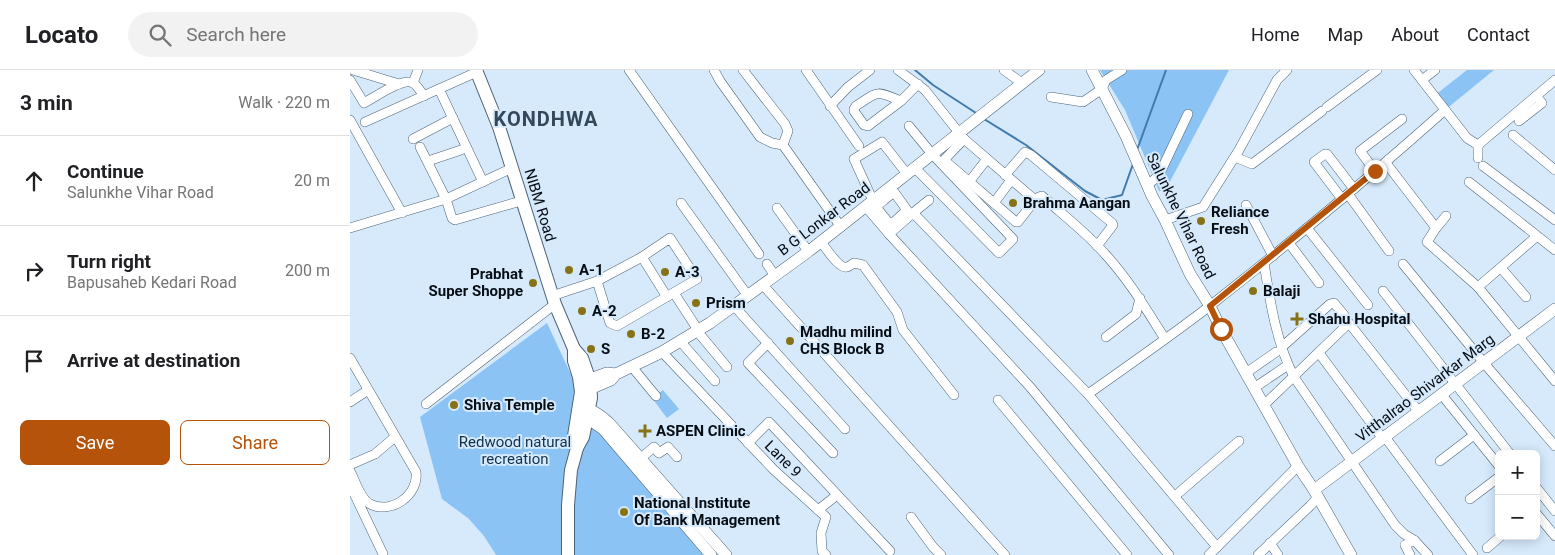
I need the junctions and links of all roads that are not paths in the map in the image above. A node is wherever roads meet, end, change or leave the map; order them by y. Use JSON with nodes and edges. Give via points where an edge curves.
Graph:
{"nodes":[{"id":1,"x":353,"y":70,"type":"edge"},
{"id":2,"x":418,"y":70,"type":"edge"},
{"id":3,"x":629,"y":70,"type":"edge"},
{"id":4,"x":714,"y":70,"type":"edge"},
{"id":5,"x":744,"y":70,"type":"edge"},
{"id":6,"x":806,"y":70,"type":"edge"},
{"id":7,"x":870,"y":70,"type":"edge"},
{"id":8,"x":898,"y":70,"type":"edge"},
{"id":9,"x":1004,"y":70,"type":"edge"},
{"id":10,"x":1039,"y":70,"type":"edge"},
{"id":11,"x":1092,"y":70,"type":"edge"},
{"id":12,"x":1122,"y":70,"type":"edge"},
{"id":13,"x":1377,"y":70,"type":"edge"},
{"id":14,"x":1414,"y":70,"type":"edge"},
{"id":15,"x":1435,"y":70,"type":"edge"},
{"id":16,"x":477,"y":71,"type":"edge"},
{"id":17,"x":1284,"y":71,"type":"edge"},
{"id":18,"x":350,"y":80,"type":"edge"},
{"id":19,"x":1422,"y":80,"type":"junction"},
{"id":20,"x":1555,"y":80,"type":"edge"},
{"id":21,"x":413,"y":83,"type":"junction"},
{"id":22,"x":1022,"y":83,"type":"junction"},
{"id":23,"x":399,"y":84,"type":"junction"},
{"id":24,"x":918,"y":84,"type":"junction"},
{"id":25,"x":439,"y":89,"type":"junction"},
{"id":26,"x":1102,"y":89,"type":"junction"},
{"id":27,"x":424,"y":96,"type":"junction"},
{"id":28,"x":1536,"y":96,"type":"junction"},
{"id":29,"x":1050,"y":97,"type":"dead end"},
{"id":30,"x":902,"y":101,"type":"junction"},
{"id":31,"x":830,"y":106,"type":"junction"},
{"id":32,"x":1445,"y":110,"type":"junction"},
{"id":33,"x":1188,"y":114,"type":"dead end"},
{"id":34,"x":453,"y":118,"type":"junction"},
{"id":35,"x":1402,"y":119,"type":"dead end"},
{"id":36,"x":350,"y":120,"type":"edge"},
{"id":37,"x":1520,"y":121,"type":"dead end"},
{"id":38,"x":366,"y":122,"type":"dead end"},
{"id":39,"x":910,"y":126,"type":"dead end"},
{"id":40,"x":354,"y":134,"type":"edge"},
{"id":41,"x":1513,"y":135,"type":"dead end"},
{"id":42,"x":961,"y":136,"type":"junction"},
{"id":43,"x":413,"y":139,"type":"dead end"},
{"id":44,"x":783,"y":145,"type":"junction"},
{"id":45,"x":1478,"y":145,"type":"junction"},
{"id":46,"x":420,"y":146,"type":"dead end"},
{"id":47,"x":859,"y":146,"type":"dead end"},
{"id":48,"x":461,"y":150,"type":"dead end"},
{"id":49,"x":932,"y":154,"type":"junction"},
{"id":50,"x":1235,"y":157,"type":"junction"},
{"id":51,"x":1478,"y":158,"type":"dead end"},
{"id":52,"x":987,"y":159,"type":"junction"},
{"id":53,"x":428,"y":161,"type":"junction"},
{"id":54,"x":1386,"y":162,"type":"junction"},
{"id":55,"x":1483,"y":166,"type":"dead end"},
{"id":56,"x":512,"y":168,"type":"junction"},
{"id":57,"x":1555,"y":170,"type":"edge"},
{"id":58,"x":911,"y":171,"type":"junction"},
{"id":59,"x":1375,"y":171,"type":"junction"},
{"id":60,"x":1008,"y":177,"type":"junction"},
{"id":61,"x":483,"y":182,"type":"junction"},
{"id":62,"x":969,"y":182,"type":"junction"},
{"id":63,"x":1469,"y":182,"type":"dead end"},
{"id":64,"x":1148,"y":186,"type":"junction"},
{"id":65,"x":1348,"y":194,"type":"junction"},
{"id":66,"x":446,"y":199,"type":"junction"},
{"id":67,"x":929,"y":200,"type":"dead end"},
{"id":68,"x":1035,"y":200,"type":"junction"},
{"id":69,"x":522,"y":201,"type":"junction"},
{"id":70,"x":876,"y":201,"type":"junction"},
{"id":71,"x":681,"y":202,"type":"dead end"},
{"id":72,"x":994,"y":203,"type":"junction"},
{"id":73,"x":1246,"y":205,"type":"dead end"},
{"id":74,"x":777,"y":208,"type":"dead end"},
{"id":75,"x":402,"y":213,"type":"junction"},
{"id":76,"x":913,"y":213,"type":"junction"},
{"id":77,"x":1446,"y":216,"type":"dead end"},
{"id":78,"x":1165,"y":220,"type":"junction"},
{"id":79,"x":1555,"y":220,"type":"edge"},
{"id":80,"x":900,"y":221,"type":"junction"},
{"id":81,"x":351,"y":225,"type":"edge"},
{"id":82,"x":841,"y":227,"type":"junction"},
{"id":83,"x":1307,"y":228,"type":"junction"},
{"id":84,"x":1436,"y":228,"type":"junction"},
{"id":85,"x":889,"y":234,"type":"junction"},
{"id":86,"x":1536,"y":237,"type":"junction"},
{"id":87,"x":821,"y":242,"type":"junction"},
{"id":88,"x":1289,"y":243,"type":"junction"},
{"id":89,"x":1097,"y":246,"type":"junction"},
{"id":90,"x":1555,"y":250,"type":"edge"},
{"id":91,"x":808,"y":251,"type":"junction"},
{"id":92,"x":1389,"y":251,"type":"dead end"},
{"id":93,"x":759,"y":254,"type":"dead end"},
{"id":94,"x":642,"y":256,"type":"junction"},
{"id":95,"x":1272,"y":256,"type":"junction"},
{"id":96,"x":1264,"y":263,"type":"junction"},
{"id":97,"x":767,"y":264,"type":"dead end"},
{"id":98,"x":1403,"y":264,"type":"dead end"},
{"id":99,"x":1501,"y":268,"type":"junction"},
{"id":100,"x":775,"y":276,"type":"junction"},
{"id":101,"x":597,"y":281,"type":"junction"},
{"id":102,"x":1319,"y":283,"type":"dead end"},
{"id":103,"x":763,"y":285,"type":"junction"},
{"id":104,"x":1478,"y":288,"type":"junction"},
{"id":105,"x":1383,"y":291,"type":"dead end"},
{"id":106,"x":670,"y":295,"type":"junction"},
{"id":107,"x":748,"y":296,"type":"junction"},
{"id":108,"x":1526,"y":297,"type":"dead end"},
{"id":109,"x":1140,"y":298,"type":"junction"},
{"id":110,"x":554,"y":300,"type":"junction"},
{"id":111,"x":1368,"y":305,"type":"dead end"},
{"id":112,"x":734,"y":306,"type":"junction"},
{"id":113,"x":1210,"y":306,"type":"junction"},
{"id":114,"x":1555,"y":309,"type":"edge"},
{"id":115,"x":1344,"y":315,"type":"dead end"},
{"id":116,"x":698,"y":330,"type":"junction"},
{"id":117,"x":1106,"y":337,"type":"dead end"},
{"id":118,"x":1518,"y":337,"type":"junction"},
{"id":119,"x":1164,"y":339,"type":"junction"},
{"id":120,"x":680,"y":341,"type":"junction"},
{"id":121,"x":768,"y":344,"type":"junction"},
{"id":122,"x":1279,"y":350,"type":"junction"},
{"id":123,"x":662,"y":352,"type":"junction"},
{"id":124,"x":1319,"y":353,"type":"junction"},
{"id":125,"x":350,"y":358,"type":"edge"},
{"id":126,"x":1484,"y":363,"type":"junction"},
{"id":127,"x":1288,"y":364,"type":"junction"},
{"id":128,"x":632,"y":367,"type":"junction"},
{"id":129,"x":727,"y":367,"type":"dead end"},
{"id":130,"x":1246,"y":373,"type":"junction"},
{"id":131,"x":1294,"y":377,"type":"junction"},
{"id":132,"x":715,"y":381,"type":"dead end"},
{"id":133,"x":1555,"y":381,"type":"edge"},
{"id":134,"x":1456,"y":385,"type":"junction"},
{"id":135,"x":585,"y":386,"type":"junction"},
{"id":136,"x":1254,"y":388,"type":"junction"},
{"id":137,"x":368,"y":390,"type":"junction"},
{"id":138,"x":1088,"y":394,"type":"junction"},
{"id":139,"x":954,"y":395,"type":"dead end"},
{"id":140,"x":1442,"y":395,"type":"junction"},
{"id":141,"x":656,"y":396,"type":"dead end"},
{"id":142,"x":998,"y":400,"type":"dead end"},
{"id":143,"x":350,"y":402,"type":"edge"},
{"id":144,"x":426,"y":404,"type":"dead end"},
{"id":145,"x":1264,"y":405,"type":"junction"},
{"id":146,"x":583,"y":412,"type":"junction"},
{"id":147,"x":1419,"y":412,"type":"junction"},
{"id":148,"x":606,"y":426,"type":"junction"},
{"id":149,"x":845,"y":429,"type":"dead end"},
{"id":150,"x":1474,"y":435,"type":"junction"},
{"id":151,"x":395,"y":437,"type":"junction"},
{"id":152,"x":1384,"y":438,"type":"junction"},
{"id":153,"x":1240,"y":441,"type":"dead end"},
{"id":154,"x":748,"y":443,"type":"junction"},
{"id":155,"x":1555,"y":446,"type":"edge"},
{"id":156,"x":1507,"y":450,"type":"edge"},
{"id":157,"x":833,"y":453,"type":"dead end"},
{"id":158,"x":677,"y":457,"type":"dead end"},
{"id":159,"x":640,"y":458,"type":"junction"},
{"id":160,"x":1440,"y":461,"type":"dead end"},
{"id":161,"x":1495,"y":461,"type":"edge"},
{"id":162,"x":1352,"y":462,"type":"junction"},
{"id":163,"x":350,"y":465,"type":"edge"},
{"id":164,"x":1298,"y":466,"type":"junction"},
{"id":165,"x":350,"y":471,"type":"edge"},
{"id":166,"x":1495,"y":480,"type":"edge"},
{"id":167,"x":350,"y":485,"type":"edge"},
{"id":168,"x":1540,"y":492,"type":"edge"},
{"id":169,"x":1316,"y":493,"type":"junction"},
{"id":170,"x":836,"y":495,"type":"junction"},
{"id":171,"x":1175,"y":496,"type":"junction"},
{"id":172,"x":1470,"y":499,"type":"dead end"},
{"id":173,"x":818,"y":510,"type":"junction"},
{"id":174,"x":1555,"y":511,"type":"edge"},
{"id":175,"x":911,"y":517,"type":"dead end"},
{"id":176,"x":1540,"y":518,"type":"edge"},
{"id":177,"x":1555,"y":536,"type":"edge"},
{"id":178,"x":1414,"y":540,"type":"junction"},
{"id":179,"x":1496,"y":540,"type":"edge"},
{"id":180,"x":1270,"y":543,"type":"junction"},
{"id":181,"x":1217,"y":546,"type":"junction"},
{"id":182,"x":1487,"y":548,"type":"dead end"},
{"id":183,"x":890,"y":551,"type":"dead end"},
{"id":184,"x":383,"y":554,"type":"edge"},
{"id":185,"x":568,"y":555,"type":"edge"},
{"id":186,"x":711,"y":555,"type":"edge"},
{"id":187,"x":726,"y":555,"type":"edge"},
{"id":188,"x":826,"y":555,"type":"edge"},
{"id":189,"x":942,"y":555,"type":"edge"},
{"id":190,"x":1005,"y":555,"type":"edge"},
{"id":191,"x":1126,"y":555,"type":"edge"},
{"id":192,"x":1168,"y":555,"type":"edge"},
{"id":193,"x":1208,"y":555,"type":"edge"},
{"id":194,"x":1258,"y":555,"type":"edge"},
{"id":195,"x":1278,"y":555,"type":"edge"},
{"id":196,"x":1351,"y":555,"type":"edge"},
{"id":197,"x":1410,"y":555,"type":"edge"},
{"id":198,"x":1428,"y":555,"type":"edge"},
{"id":199,"x":1473,"y":555,"type":"edge"}],
"edges":[{"from":1,"to":23,"type":"street"},
{"from":2,"to":21,"type":"street"},
{"from":3,"to":93,"type":"street"},
{"from":4,"to":44,"type":"street","via":[[760,137]]},
{"from":5,"to":44,"type":"street","via":[[785,124],[788,131]]},
{"from":6,"to":31,"type":"street"},
{"from":7,"to":31,"type":"street"},
{"from":8,"to":24,"type":"street"},
{"from":9,"to":22,"type":"street"},
{"from":10,"to":22,"type":"street","name":"B G Lonkar Road"},
{"from":11,"to":26,"type":"street","name":"Salunkhe Vihar Road"},
{"from":12,"to":26,"type":"street","via":[[1106,80]]},
{"from":13,"to":50,"type":"street","via":[[1252,164]]},
{"from":14,"to":19,"type":"street"},
{"from":15,"to":19,"type":"street"},
{"from":16,"to":25,"type":"street"},
{"from":16,"to":56,"type":"main road","name":"NIBM Road"},
{"from":17,"to":50,"type":"street"},
{"from":18,"to":23,"type":"street","via":[[364,103]]},
{"from":19,"to":32,"type":"street"},
{"from":20,"to":28,"type":"street"},
{"from":21,"to":23,"type":"street"},
{"from":21,"to":27,"type":"street"},
{"from":22,"to":42,"type":"street","name":"B G Lonkar Road","via":[[976,119]]},
{"from":24,"to":30,"type":"street"},
{"from":24,"to":42,"type":"street"},
{"from":25,"to":27,"type":"street"},
{"from":25,"to":34,"type":"street"},
{"from":26,"to":29,"type":"street","via":[[1083,102]]},
{"from":26,"to":64,"type":"street","name":"Salunkhe Vihar Road"},
{"from":27,"to":38,"type":"street"},
{"from":28,"to":37,"type":"street","via":[[1542,103]]},
{"from":28,"to":45,"type":"street"},
{"from":30,"to":30,"type":"street","via":[[868,126],[854,111],[856,106],[877,93]]},
{"from":31,"to":47,"type":"street"},
{"from":32,"to":45,"type":"street","via":[[1467,138]]},
{"from":32,"to":54,"type":"street"},
{"from":33,"to":64,"type":"street","via":[[1159,175]]},
{"from":34,"to":43,"type":"street"},
{"from":34,"to":61,"type":"street"},
{"from":35,"to":59,"type":"street","via":[[1360,151]]},
{"from":36,"to":40,"type":"street"},
{"from":39,"to":49,"type":"street"},
{"from":40,"to":75,"type":"street"},
{"from":41,"to":57,"type":"street"},
{"from":42,"to":49,"type":"street","name":"B G Lonkar Road"},
{"from":42,"to":52,"type":"street"},
{"from":42,"to":62,"type":"street","via":[[944,159]]},
{"from":44,"to":82,"type":"street"},
{"from":45,"to":51,"type":"street"},
{"from":46,"to":53,"type":"street"},
{"from":48,"to":53,"type":"street"},
{"from":49,"to":58,"type":"street","name":"B G Lonkar Road"},
{"from":49,"to":58,"type":"street","via":[[1013,239],[1000,253]]},
{"from":50,"to":78,"type":"street","via":[[1203,207]]},
{"from":52,"to":60,"type":"street"},
{"from":52,"to":62,"type":"street"},
{"from":53,"to":66,"type":"street"},
{"from":54,"to":59,"type":"street"},
{"from":54,"to":84,"type":"street"},
{"from":55,"to":79,"type":"street"},
{"from":56,"to":61,"type":"street"},
{"from":56,"to":69,"type":"main road","name":"NIBM Road"},
{"from":58,"to":70,"type":"street","name":"B G Lonkar Road"},
{"from":58,"to":70,"type":"street","via":[[882,142],[854,159]]},
{"from":59,"to":65,"type":"street"},
{"from":60,"to":68,"type":"street"},
{"from":60,"to":72,"type":"street"},
{"from":60,"to":89,"type":"street","via":[[1024,152],[1031,155],[1112,223]]},
{"from":61,"to":66,"type":"street"},
{"from":62,"to":72,"type":"street"},
{"from":63,"to":86,"type":"street"},
{"from":64,"to":78,"type":"street","name":"Salunkhe Vihar Road"},
{"from":65,"to":83,"type":"street"},
{"from":65,"to":92,"type":"street"},
{"from":66,"to":69,"type":"street","via":[[452,218],[458,221]]},
{"from":66,"to":75,"type":"street"},
{"from":67,"to":76,"type":"street"},
{"from":68,"to":72,"type":"street","via":[[1017,223]]},
{"from":68,"to":89,"type":"street","via":[[1042,196]]},
{"from":69,"to":110,"type":"main road","name":"NIBM Road"},
{"from":70,"to":80,"type":"street","via":[[876,208],[889,222]]},
{"from":70,"to":80,"type":"street","via":[[894,192],[908,210]]},
{"from":70,"to":82,"type":"street","name":"B G Lonkar Road"},
{"from":70,"to":85,"type":"street"},
{"from":71,"to":107,"type":"street"},
{"from":73,"to":95,"type":"street"},
{"from":74,"to":91,"type":"street"},
{"from":75,"to":81,"type":"street"},
{"from":76,"to":80,"type":"street"},
{"from":76,"to":138,"type":"street"},
{"from":77,"to":84,"type":"street"},
{"from":78,"to":113,"type":"street","name":"Salunkhe Vihar Road","via":[[1190,274]]},
{"from":80,"to":85,"type":"street"},
{"from":82,"to":87,"type":"street","name":"B G Lonkar Road"},
{"from":83,"to":88,"type":"street"},
{"from":83,"to":111,"type":"street"},
{"from":84,"to":104,"type":"street","via":[[1427,242]]},
{"from":85,"to":192,"type":"street","via":[[1031,388]]},
{"from":86,"to":90,"type":"street"},
{"from":86,"to":99,"type":"street"},
{"from":87,"to":91,"type":"street","name":"B G Lonkar Road"},
{"from":87,"to":139,"type":"street","via":[[843,267],[854,263],[863,265],[896,312],[903,330]]},
{"from":88,"to":95,"type":"street"},
{"from":88,"to":102,"type":"street"},
{"from":89,"to":109,"type":"street"},
{"from":91,"to":100,"type":"street","name":"B G Lonkar Road"},
{"from":94,"to":101,"type":"street"},
{"from":94,"to":106,"type":"street"},
{"from":94,"to":106,"type":"street","via":[[670,238],[697,279]]},
{"from":95,"to":96,"type":"street"},
{"from":96,"to":113,"type":"street"},
{"from":96,"to":122,"type":"street"},
{"from":97,"to":100,"type":"street"},
{"from":98,"to":126,"type":"street"},
{"from":99,"to":104,"type":"street"},
{"from":99,"to":108,"type":"street"},
{"from":100,"to":103,"type":"street","name":"B G Lonkar Road"},
{"from":101,"to":106,"type":"street","via":[[610,323],[617,326]]},
{"from":101,"to":110,"type":"street"},
{"from":103,"to":107,"type":"street","name":"B G Lonkar Road"},
{"from":103,"to":190,"type":"street"},
{"from":104,"to":118,"type":"street"},
{"from":105,"to":134,"type":"street"},
{"from":106,"to":116,"type":"street"},
{"from":107,"to":112,"type":"street","name":"B G Lonkar Road"},
{"from":109,"to":117,"type":"street","via":[[1136,314]]},
{"from":109,"to":119,"type":"street"},
{"from":110,"to":135,"type":"main road","name":"NIBM Road"},
{"from":110,"to":144,"type":"street"},
{"from":112,"to":116,"type":"street","name":"B G Lonkar Road"},
{"from":112,"to":121,"type":"street"},
{"from":113,"to":119,"type":"street"},
{"from":113,"to":130,"type":"street","name":"Salunkhe Vihar Road"},
{"from":114,"to":118,"type":"street","name":"Vitthalrao Shivarkar Marg"},
{"from":115,"to":122,"type":"street","via":[[1334,303],[1330,304]]},
{"from":116,"to":120,"type":"street","name":"B G Lonkar Road"},
{"from":116,"to":129,"type":"street"},
{"from":118,"to":126,"type":"street","name":"Vitthalrao Shivarkar Marg"},
{"from":118,"to":133,"type":"street"},
{"from":119,"to":138,"type":"street"},
{"from":120,"to":123,"type":"street","name":"B G Lonkar Road"},
{"from":120,"to":132,"type":"street"},
{"from":121,"to":149,"type":"street"},
{"from":121,"to":157,"type":"street","via":[[748,362]]},
{"from":122,"to":127,"type":"street"},
{"from":122,"to":130,"type":"street"},
{"from":123,"to":128,"type":"street","name":"B G Lonkar Road"},
{"from":123,"to":154,"type":"street","name":"Lane 9"},
{"from":124,"to":131,"type":"street"},
{"from":124,"to":147,"type":"street","via":[[1350,323]]},
{"from":124,"to":152,"type":"street"},
{"from":125,"to":137,"type":"street"},
{"from":126,"to":134,"type":"street","name":"Vitthalrao Shivarkar Marg"},
{"from":126,"to":155,"type":"street"},
{"from":127,"to":131,"type":"street"},
{"from":127,"to":136,"type":"street"},
{"from":128,"to":135,"type":"street","name":"B G Lonkar Road","via":[[616,374],[607,373]]},
{"from":128,"to":141,"type":"street"},
{"from":130,"to":136,"type":"street","name":"Salunkhe Vihar Road"},
{"from":131,"to":145,"type":"street"},
{"from":131,"to":162,"type":"street"},
{"from":134,"to":140,"type":"street","name":"Vitthalrao Shivarkar Marg"},
{"from":134,"to":156,"type":"street"},
{"from":135,"to":146,"type":"main road","name":"NIBM Road"},
{"from":136,"to":145,"type":"street","name":"Salunkhe Vihar Road"},
{"from":137,"to":143,"type":"street"},
{"from":137,"to":151,"type":"street"},
{"from":138,"to":171,"type":"street"},
{"from":140,"to":147,"type":"street","name":"Vitthalrao Shivarkar Marg"},
{"from":140,"to":150,"type":"street"},
{"from":142,"to":191,"type":"street"},
{"from":145,"to":164,"type":"street","name":"Salunkhe Vihar Road"},
{"from":146,"to":148,"type":"street","via":[[600,415]]},
{"from":146,"to":185,"type":"main road","name":"NIBM Road","via":[[574,436],[577,448],[568,505]]},
{"from":147,"to":152,"type":"street","name":"Vitthalrao Shivarkar Marg"},
{"from":148,"to":159,"type":"street"},
{"from":148,"to":186,"type":"street"},
{"from":150,"to":160,"type":"street"},
{"from":150,"to":161,"type":"street"},
{"from":151,"to":163,"type":"street","via":[[375,454]]},
{"from":151,"to":165,"type":"street","via":[[416,472],[417,479],[410,495],[398,504],[384,507],[370,504],[363,498]]},
{"from":152,"to":162,"type":"street","name":"Vitthalrao Shivarkar Marg"},
{"from":152,"to":199,"type":"street"},
{"from":153,"to":171,"type":"street"},
{"from":154,"to":170,"type":"street","via":[[769,422]]},
{"from":154,"to":173,"type":"street","name":"Lane 9"},
{"from":158,"to":159,"type":"street","via":[[668,447],[660,453],[654,447]]},
{"from":159,"to":187,"type":"street"},
{"from":162,"to":169,"type":"street","name":"Vitthalrao Shivarkar Marg"},
{"from":162,"to":178,"type":"street","via":[[1399,530]]},
{"from":164,"to":169,"type":"street","name":"Salunkhe Vihar Road"},
{"from":164,"to":181,"type":"street"},
{"from":166,"to":172,"type":"street"},
{"from":167,"to":184,"type":"street"},
{"from":168,"to":174,"type":"street"},
{"from":169,"to":180,"type":"street","via":[[1310,506]]},
{"from":169,"to":196,"type":"street","name":"Salunkhe Vihar Road"},
{"from":170,"to":173,"type":"street"},
{"from":170,"to":183,"type":"street"},
{"from":171,"to":181,"type":"street"},
{"from":173,"to":188,"type":"street","name":"Lane 9","via":[[826,517],[821,533],[822,551]]},
{"from":175,"to":189,"type":"street","via":[[932,547]]},
{"from":176,"to":177,"type":"street"},
{"from":178,"to":197,"type":"street","via":[[1405,545]]},
{"from":178,"to":198,"type":"street"},
{"from":179,"to":182,"type":"street"},
{"from":180,"to":194,"type":"street"},
{"from":180,"to":195,"type":"street"},
{"from":181,"to":193,"type":"street"}]}
